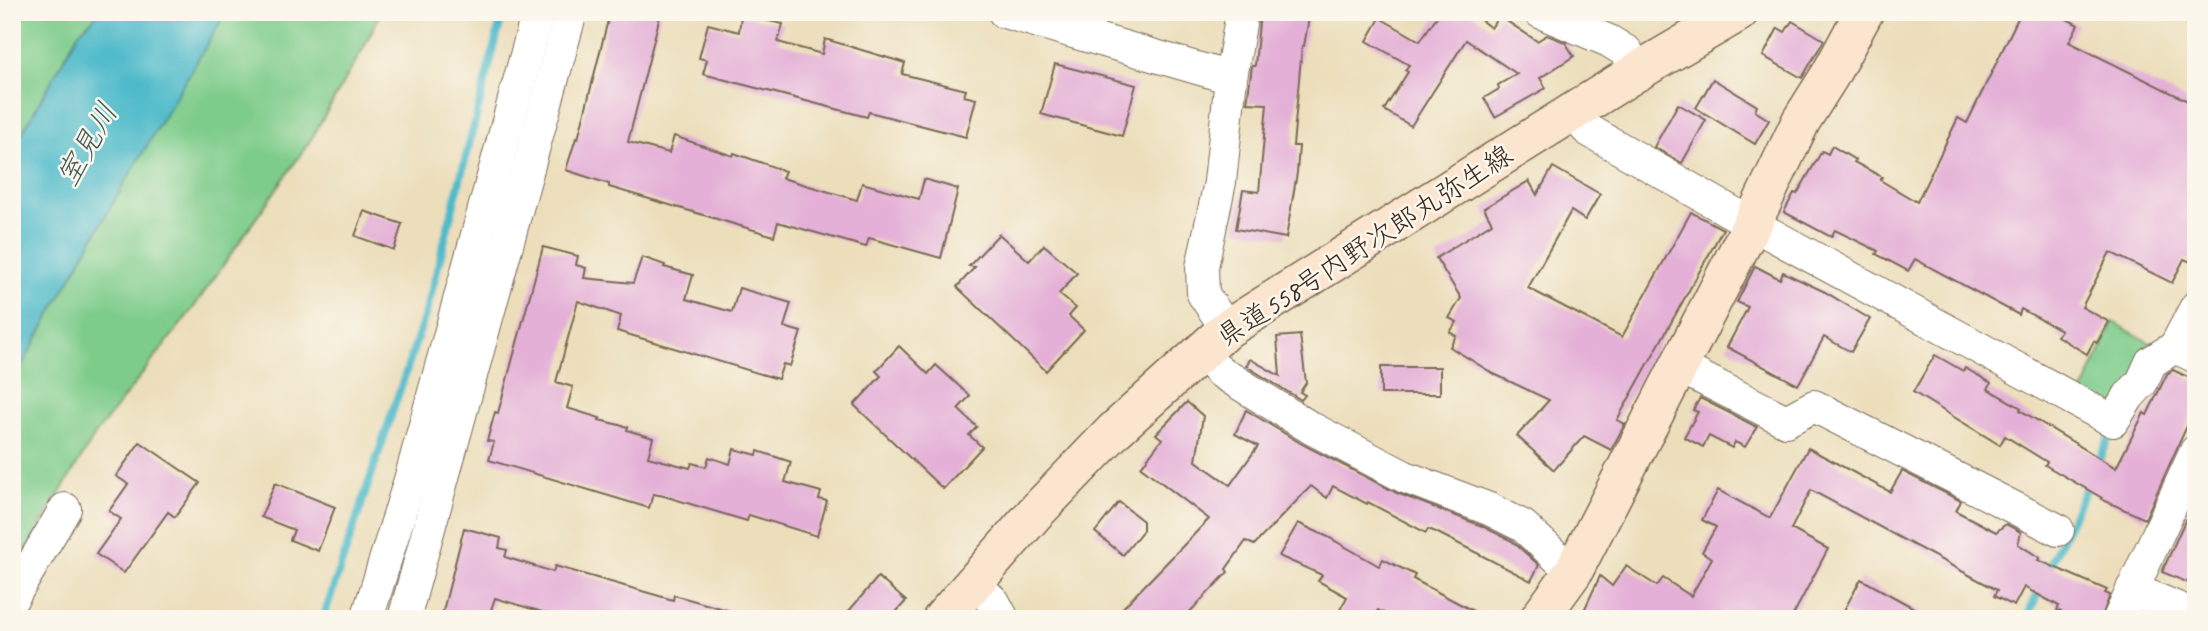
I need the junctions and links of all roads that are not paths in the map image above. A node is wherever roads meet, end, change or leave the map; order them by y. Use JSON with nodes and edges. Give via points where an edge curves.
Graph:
{"nodes":[{"id":1,"x":538,"y":12,"type":"edge"},
{"id":2,"x":571,"y":12,"type":"edge"},
{"id":3,"x":1004,"y":12,"type":"edge"},
{"id":4,"x":1242,"y":12,"type":"edge"},
{"id":5,"x":1739,"y":12,"type":"edge"},
{"id":6,"x":1864,"y":12,"type":"edge"},
{"id":7,"x":1549,"y":14,"type":"edge"},
{"id":8,"x":1636,"y":73,"type":"junction"},
{"id":9,"x":1231,"y":79,"type":"junction"},
{"id":10,"x":1572,"y":113,"type":"junction"},
{"id":11,"x":1752,"y":224,"type":"junction"},
{"id":12,"x":2196,"y":307,"type":"edge"},
{"id":13,"x":1213,"y":341,"type":"junction"},
{"id":14,"x":2172,"y":355,"type":"edge"},
{"id":15,"x":1678,"y":366,"type":"junction"},
{"id":16,"x":2196,"y":451,"type":"edge"},
{"id":17,"x":65,"y":509,"type":"dead end"},
{"id":18,"x":2058,"y":530,"type":"dead end"},
{"id":19,"x":1573,"y":572,"type":"junction"},
{"id":20,"x":973,"y":583,"type":"junction"},
{"id":21,"x":2132,"y":589,"type":"junction"},
{"id":22,"x":12,"y":599,"type":"edge"},
{"id":23,"x":2196,"y":615,"type":"edge"},
{"id":24,"x":367,"y":619,"type":"edge"},
{"id":25,"x":404,"y":619,"type":"edge"},
{"id":26,"x":942,"y":619,"type":"edge"},
{"id":27,"x":1003,"y":619,"type":"edge"},
{"id":28,"x":1539,"y":619,"type":"edge"},
{"id":29,"x":2119,"y":619,"type":"edge"}],
"edges":[{"from":1,"to":24,"type":"street","via":[[410,480]]},
{"from":2,"to":25,"type":"street"},
{"from":3,"to":9,"type":"street"},
{"from":4,"to":9,"type":"street"},
{"from":5,"to":8,"type":"main road","name":"県道558号内野次郎丸弥生線"},
{"from":6,"to":11,"type":"main road","via":[[1801,121]]},
{"from":7,"to":8,"type":"street","via":[[1627,52]]},
{"from":8,"to":10,"type":"main road","name":"県道558号内野次郎丸弥生線"},
{"from":9,"to":13,"type":"street","via":[[1220,182],[1202,267]]},
{"from":10,"to":11,"type":"street","via":[[1588,130]]},
{"from":10,"to":13,"type":"main road","name":"県道558号内野次郎丸弥生線"},
{"from":11,"to":14,"type":"street","via":[[2113,421],[2129,396]]},
{"from":11,"to":15,"type":"main road"},
{"from":12,"to":14,"type":"street"},
{"from":13,"to":19,"type":"street","via":[[1219,371],[1311,428],[1405,477],[1523,526]]},
{"from":13,"to":20,"type":"main road","name":"県道558号内野次郎丸弥生線","via":[[1115,430]]},
{"from":15,"to":18,"type":"street","via":[[1786,421],[1814,406]]},
{"from":15,"to":19,"type":"main road"},
{"from":16,"to":21,"type":"street"},
{"from":17,"to":22,"type":"street"},
{"from":19,"to":28,"type":"main road"},
{"from":20,"to":26,"type":"main road","name":"県道558号内野次郎丸弥生線"},
{"from":20,"to":27,"type":"street","via":[[994,602]]},
{"from":21,"to":23,"type":"street"},
{"from":21,"to":29,"type":"street"}]}
